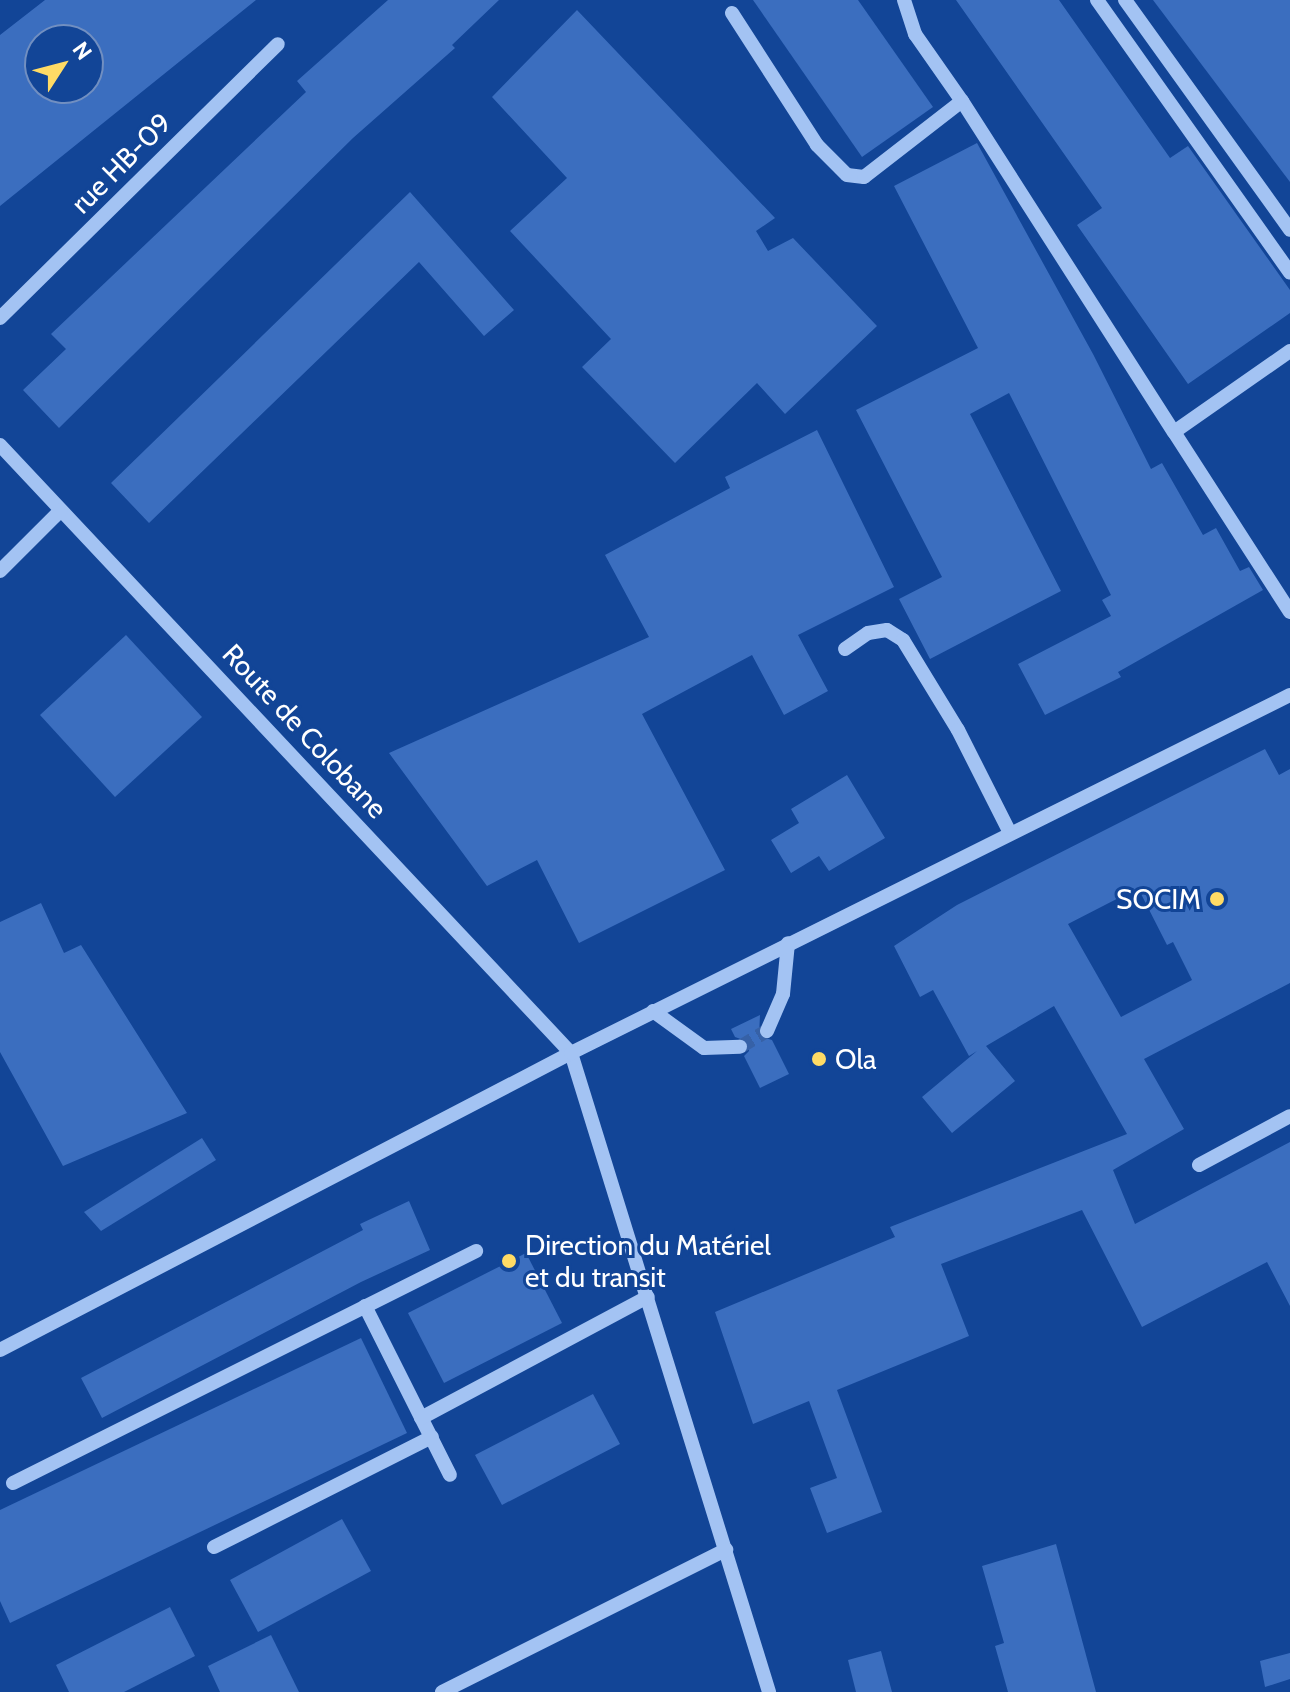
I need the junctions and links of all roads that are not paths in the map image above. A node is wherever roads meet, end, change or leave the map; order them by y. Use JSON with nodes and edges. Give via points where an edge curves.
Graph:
{"nodes":[{"id":1,"x":904,"y":0,"type":"edge"},
{"id":2,"x":1097,"y":0,"type":"edge"},
{"id":3,"x":1125,"y":0,"type":"edge"},
{"id":4,"x":732,"y":13,"type":"dead end"},
{"id":5,"x":278,"y":44,"type":"dead end"},
{"id":6,"x":962,"y":101,"type":"junction"},
{"id":7,"x":1290,"y":230,"type":"edge"},
{"id":8,"x":1290,"y":273,"type":"edge"},
{"id":9,"x":0,"y":318,"type":"edge"},
{"id":10,"x":1290,"y":351,"type":"edge"},
{"id":11,"x":1174,"y":432,"type":"junction"},
{"id":12,"x":0,"y":445,"type":"edge"},
{"id":13,"x":61,"y":510,"type":"junction"},
{"id":14,"x":0,"y":571,"type":"edge"},
{"id":15,"x":1290,"y":612,"type":"edge"},
{"id":16,"x":845,"y":649,"type":"dead end"},
{"id":17,"x":1290,"y":695,"type":"edge"},
{"id":18,"x":1010,"y":833,"type":"junction"},
{"id":19,"x":788,"y":943,"type":"junction"},
{"id":20,"x":653,"y":1011,"type":"junction"},
{"id":21,"x":767,"y":1031,"type":"tunnel mouth"},
{"id":22,"x":740,"y":1047,"type":"tunnel mouth"},
{"id":23,"x":571,"y":1053,"type":"junction"},
{"id":24,"x":1290,"y":1116,"type":"edge"},
{"id":25,"x":1199,"y":1165,"type":"dead end"},
{"id":26,"x":476,"y":1251,"type":"dead end"},
{"id":27,"x":648,"y":1297,"type":"junction"},
{"id":28,"x":365,"y":1306,"type":"junction"},
{"id":29,"x":0,"y":1350,"type":"edge"},
{"id":30,"x":421,"y":1418,"type":"junction"},
{"id":31,"x":432,"y":1437,"type":"junction"},
{"id":32,"x":450,"y":1475,"type":"dead end"},
{"id":33,"x":13,"y":1483,"type":"dead end"},
{"id":34,"x":214,"y":1547,"type":"dead end"},
{"id":35,"x":726,"y":1550,"type":"junction"},
{"id":36,"x":442,"y":1692,"type":"edge"},
{"id":37,"x":769,"y":1692,"type":"edge"}],
"edges":[{"from":1,"to":6,"type":"street","via":[[915,34]]},
{"from":2,"to":8,"type":"street"},
{"from":3,"to":7,"type":"street"},
{"from":4,"to":6,"type":"street","via":[[817,145],[847,175],[864,177]]},
{"from":5,"to":9,"type":"street","name":"rue HB-09"},
{"from":6,"to":11,"type":"street"},
{"from":10,"to":11,"type":"street"},
{"from":11,"to":15,"type":"street"},
{"from":12,"to":13,"type":"street","name":"Route de Colobane"},
{"from":13,"to":14,"type":"street"},
{"from":13,"to":23,"type":"street","name":"Route de Colobane"},
{"from":16,"to":18,"type":"street","via":[[868,633],[887,630],[903,640],[958,730]]},
{"from":17,"to":18,"type":"street"},
{"from":18,"to":19,"type":"street"},
{"from":19,"to":20,"type":"street"},
{"from":19,"to":21,"type":"street","via":[[783,994]]},
{"from":20,"to":22,"type":"street","via":[[704,1048]]},
{"from":20,"to":23,"type":"street"},
{"from":23,"to":27,"type":"street"},
{"from":23,"to":29,"type":"street"},
{"from":24,"to":25,"type":"street"},
{"from":26,"to":28,"type":"street"},
{"from":27,"to":30,"type":"street"},
{"from":27,"to":35,"type":"street"},
{"from":28,"to":30,"type":"street"},
{"from":28,"to":33,"type":"street"},
{"from":30,"to":31,"type":"street"},
{"from":31,"to":32,"type":"street"},
{"from":31,"to":34,"type":"street"},
{"from":35,"to":36,"type":"street"},
{"from":35,"to":37,"type":"street"}]}
